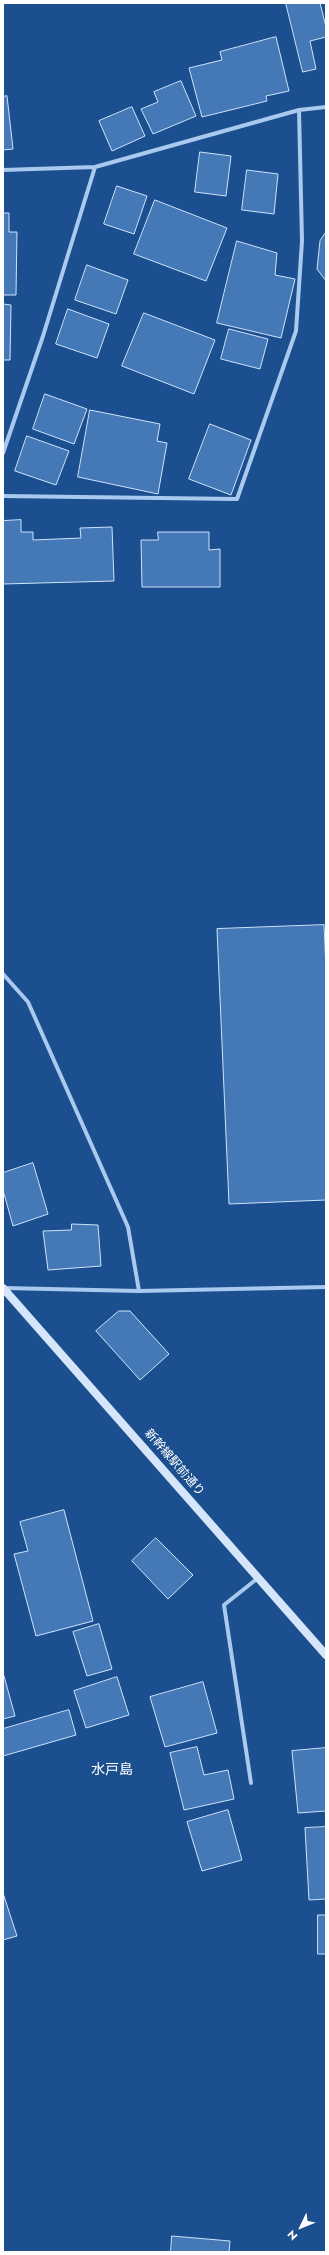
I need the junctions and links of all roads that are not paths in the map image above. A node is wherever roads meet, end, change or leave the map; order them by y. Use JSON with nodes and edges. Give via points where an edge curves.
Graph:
{"nodes":[{"id":1,"x":326,"y":107,"type":"edge"},
{"id":2,"x":299,"y":110,"type":"junction"},
{"id":3,"x":95,"y":167,"type":"junction"},
{"id":4,"x":3,"y":170,"type":"edge"},
{"id":5,"x":3,"y":453,"type":"edge"},
{"id":6,"x":3,"y":496,"type":"edge"},
{"id":7,"x":3,"y":974,"type":"edge"},
{"id":8,"x":326,"y":1287,"type":"edge"},
{"id":9,"x":3,"y":1288,"type":"edge"},
{"id":10,"x":139,"y":1291,"type":"junction"},
{"id":11,"x":259,"y":1578,"type":"junction"},
{"id":12,"x":326,"y":1655,"type":"edge"},
{"id":13,"x":251,"y":1783,"type":"dead end"}],
"edges":[{"from":1,"to":2,"type":"street"},
{"from":2,"to":3,"type":"street"},
{"from":2,"to":6,"type":"street","via":[[302,241],[296,331],[237,499]]},
{"from":3,"to":4,"type":"street"},
{"from":3,"to":5,"type":"street","via":[[43,336]]},
{"from":7,"to":10,"type":"street","via":[[28,1002],[128,1228]]},
{"from":8,"to":10,"type":"street"},
{"from":9,"to":10,"type":"street"},
{"from":9,"to":11,"type":"street","name":"新幹線駅前通り"},
{"from":11,"to":12,"type":"street","name":"新幹線駅前通り"},
{"from":11,"to":13,"type":"street","via":[[224,1605]]}]}
